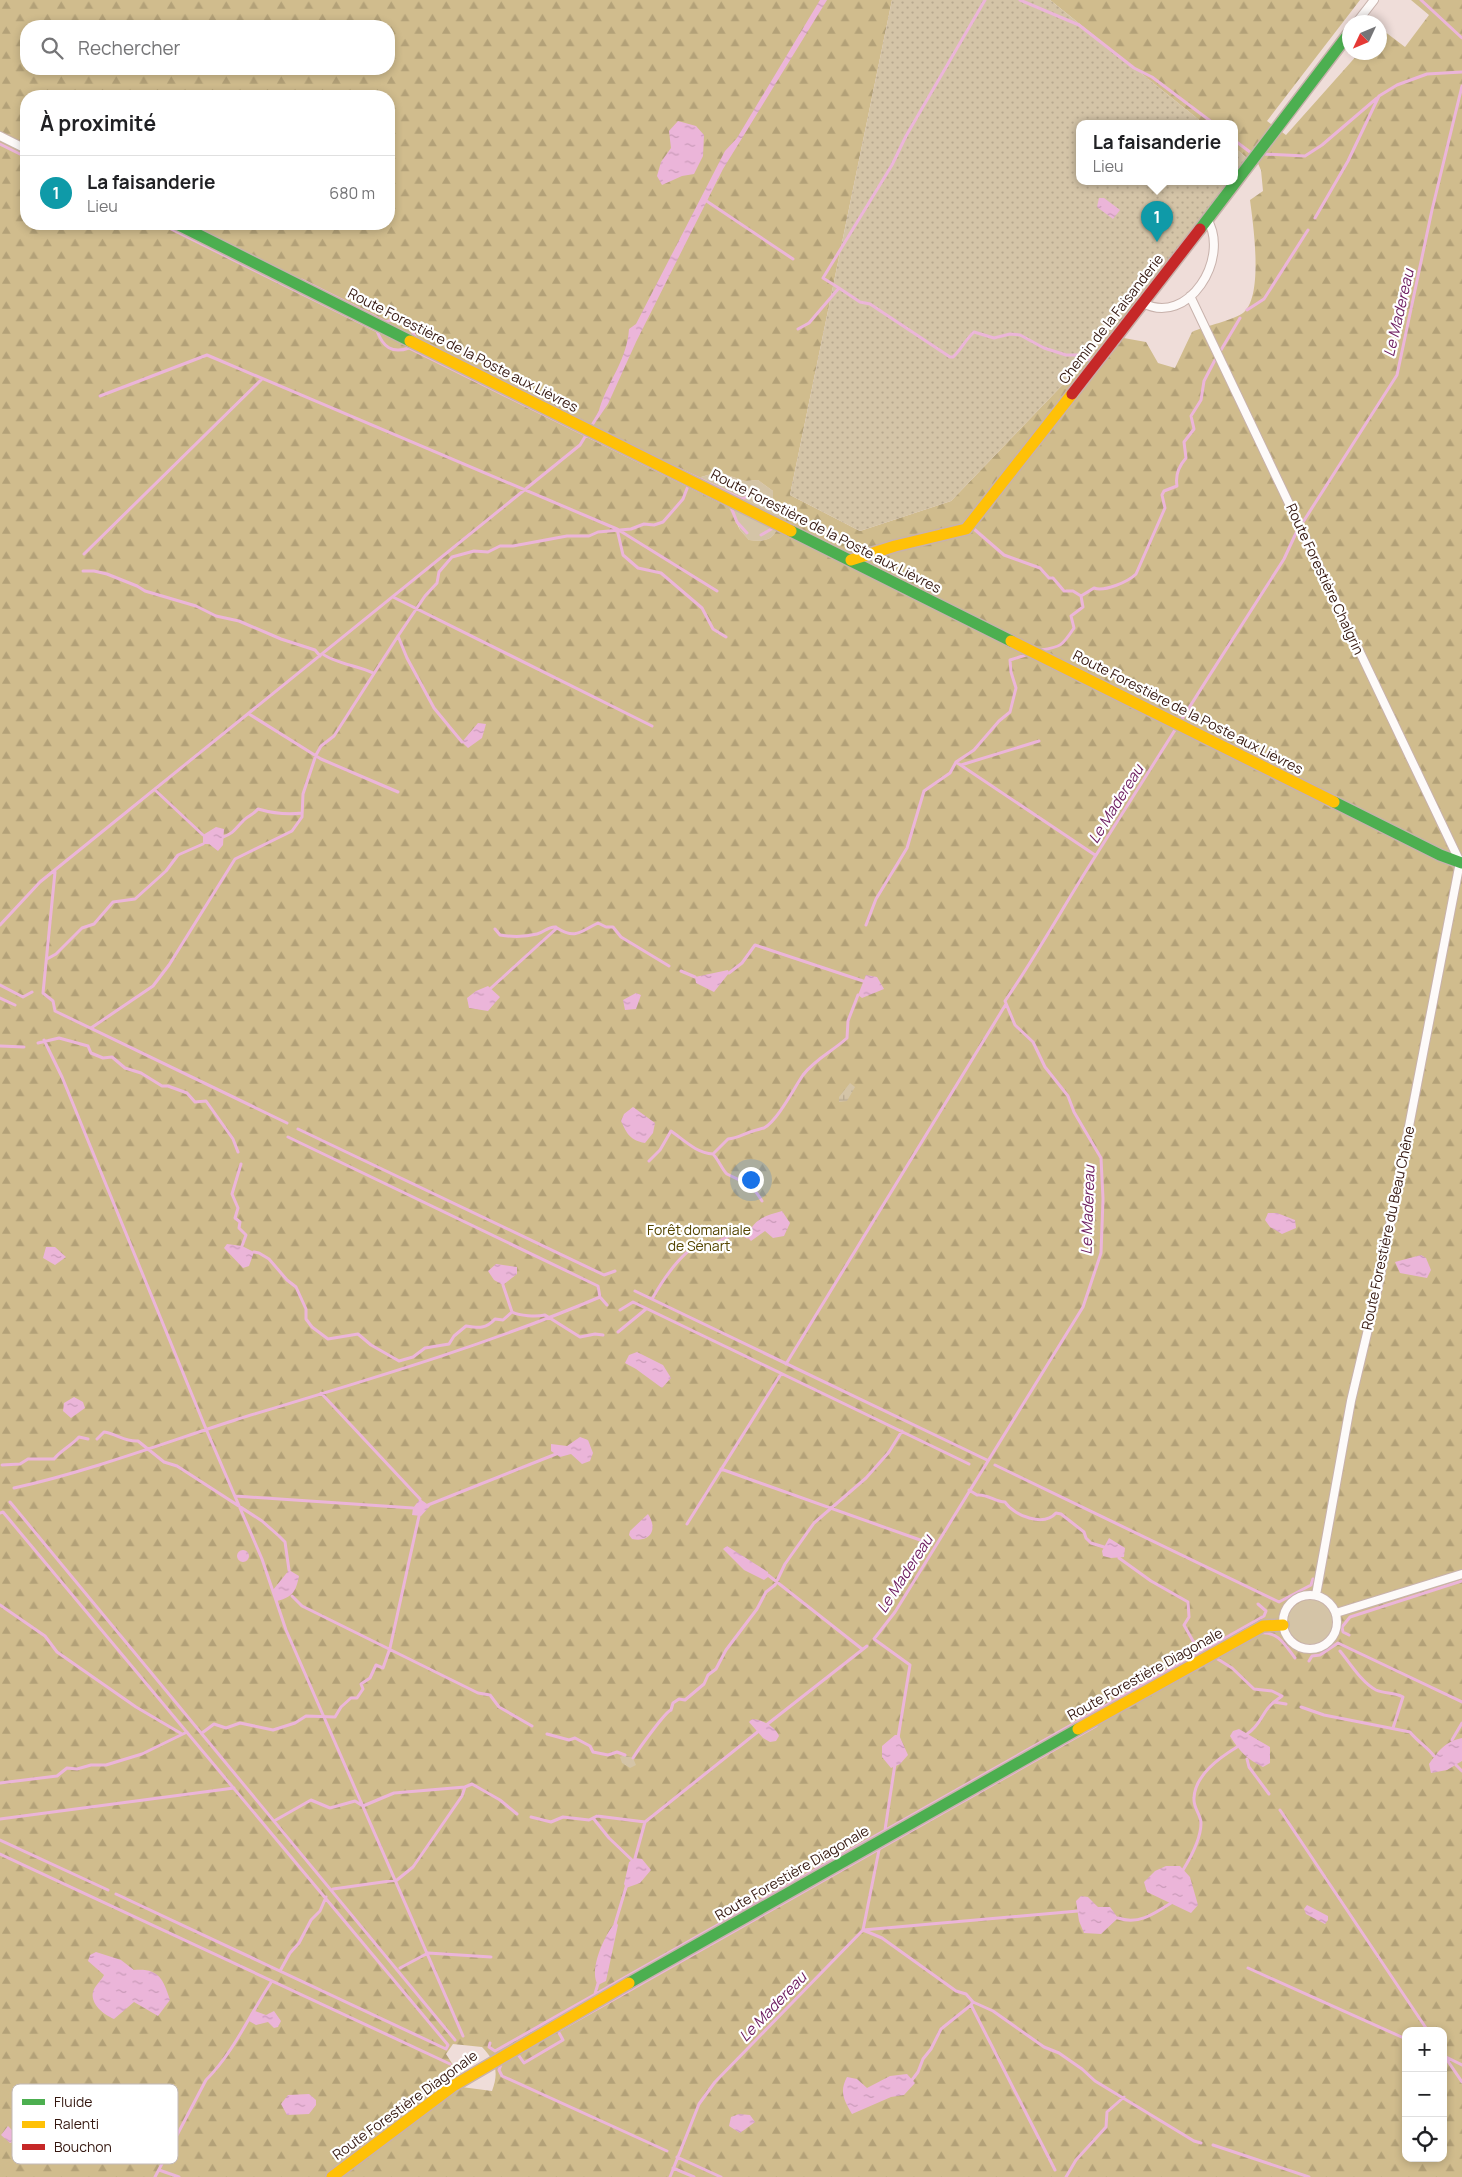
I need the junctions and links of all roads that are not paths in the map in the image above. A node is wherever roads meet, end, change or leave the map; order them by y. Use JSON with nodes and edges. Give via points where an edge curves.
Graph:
{"nodes":[{"id":1,"x":1374,"y":0,"type":"edge"},
{"id":2,"x":1362,"y":15,"type":"edge"},
{"id":3,"x":1342,"y":42,"type":"edge"},
{"id":4,"x":0,"y":136,"type":"edge"},
{"id":5,"x":20,"y":146,"type":"edge"},
{"id":6,"x":1238,"y":178,"type":"edge"},
{"id":7,"x":1232,"y":185,"type":"edge"},
{"id":8,"x":1207,"y":218,"type":"junction"},
{"id":9,"x":189,"y":230,"type":"edge"},
{"id":10,"x":1190,"y":296,"type":"junction"},
{"id":11,"x":1143,"y":303,"type":"junction"},
{"id":12,"x":851,"y":560,"type":"junction"},
{"id":13,"x":1461,"y":863,"type":"edge"},
{"id":14,"x":1462,"y":1574,"type":"edge"},
{"id":15,"x":1316,"y":1595,"type":"junction"},
{"id":16,"x":1336,"y":1613,"type":"junction"},
{"id":17,"x":1283,"y":1625,"type":"junction"},
{"id":18,"x":332,"y":2177,"type":"edge"}],
"edges":[{"from":1,"to":2,"type":"street"},
{"from":3,"to":6,"type":"street","name":"Chemin de la Faisanderie"},
{"from":4,"to":5,"type":"street"},
{"from":7,"to":8,"type":"street","name":"Chemin de la Faisanderie"},
{"from":8,"to":10,"type":"street","via":[[1215,239],[1213,260],[1204,282]]},
{"from":8,"to":11,"type":"street","name":"Chemin de la Faisanderie"},
{"from":9,"to":12,"type":"street","name":"Route Forestière de la Poste aux Lièvres"},
{"from":10,"to":11,"type":"street","via":[[1178,304],[1162,308]]},
{"from":10,"to":13,"type":"street","name":"Route Forestière Chalgrin"},
{"from":11,"to":12,"type":"street","name":"Chemin de la Faisanderie","via":[[966,529]]},
{"from":12,"to":13,"type":"street","name":"Route Forestière de la Poste aux Lièvres"},
{"from":13,"to":15,"type":"street","name":"Route Forestière du Beau Chêne","via":[[1378,1287],[1351,1401]]},
{"from":14,"to":16,"type":"street"},
{"from":15,"to":16,"type":"street","via":[[1332,1604]]},
{"from":15,"to":17,"type":"street","via":[[1306,1594],[1296,1599],[1285,1611]]},
{"from":16,"to":17,"type":"street","via":[[1338,1625],[1332,1637],[1313,1649],[1292,1642]]},
{"from":17,"to":18,"type":"street","name":"Route Forestière Diagonale","via":[[1263,1626],[494,2060],[453,2086]]}]}
